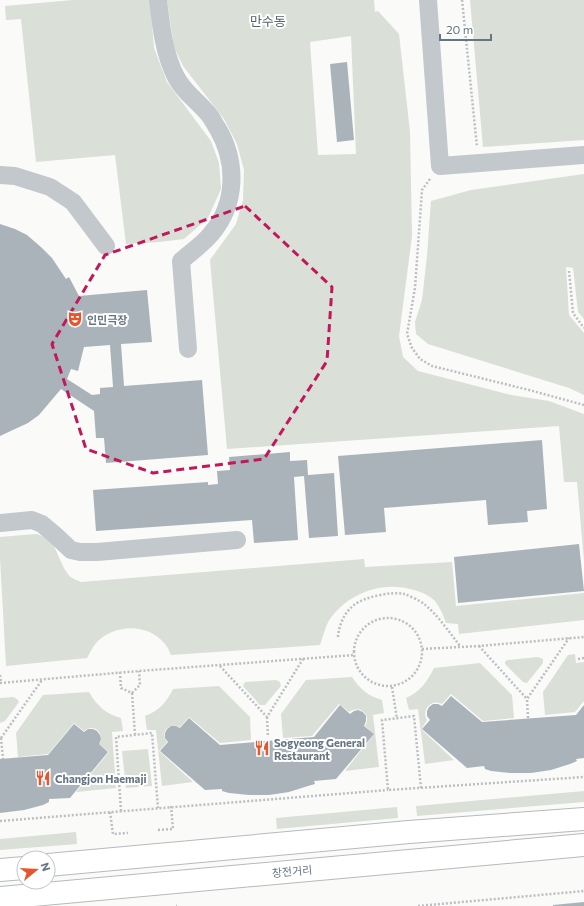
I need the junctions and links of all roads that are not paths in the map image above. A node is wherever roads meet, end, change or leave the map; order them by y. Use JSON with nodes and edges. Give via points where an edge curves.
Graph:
{"nodes":[{"id":1,"x":158,"y":0,"type":"edge"},
{"id":2,"x":428,"y":0,"type":"edge"},
{"id":3,"x":584,"y":154,"type":"edge"},
{"id":4,"x":0,"y":175,"type":"edge"},
{"id":5,"x":106,"y":246,"type":"dead end"},
{"id":6,"x":188,"y":349,"type":"dead end"},
{"id":7,"x":0,"y":523,"type":"edge"},
{"id":8,"x":237,"y":540,"type":"dead end"},
{"id":9,"x":584,"y":819,"type":"edge"},
{"id":10,"x":584,"y":845,"type":"edge"},
{"id":11,"x":56,"y":864,"type":"edge"},
{"id":12,"x":16,"y":869,"type":"edge"},
{"id":13,"x":0,"y":870,"type":"edge"},
{"id":14,"x":0,"y":898,"type":"edge"}],
"edges":[{"from":1,"to":6,"type":"street","via":[[167,55],[176,78],[214,122],[228,152],[232,175],[224,213],[211,234],[181,261]]},
{"from":2,"to":3,"type":"street","via":[[440,166]]},
{"from":4,"to":5,"type":"street","via":[[15,176],[50,187],[73,202]]},
{"from":7,"to":8,"type":"street","via":[[32,520],[42,524],[71,550],[80,552]]},
{"from":9,"to":11,"type":"main road"},
{"from":10,"to":14,"type":"main road","name":"창전거리"},
{"from":12,"to":13,"type":"main road"}]}
